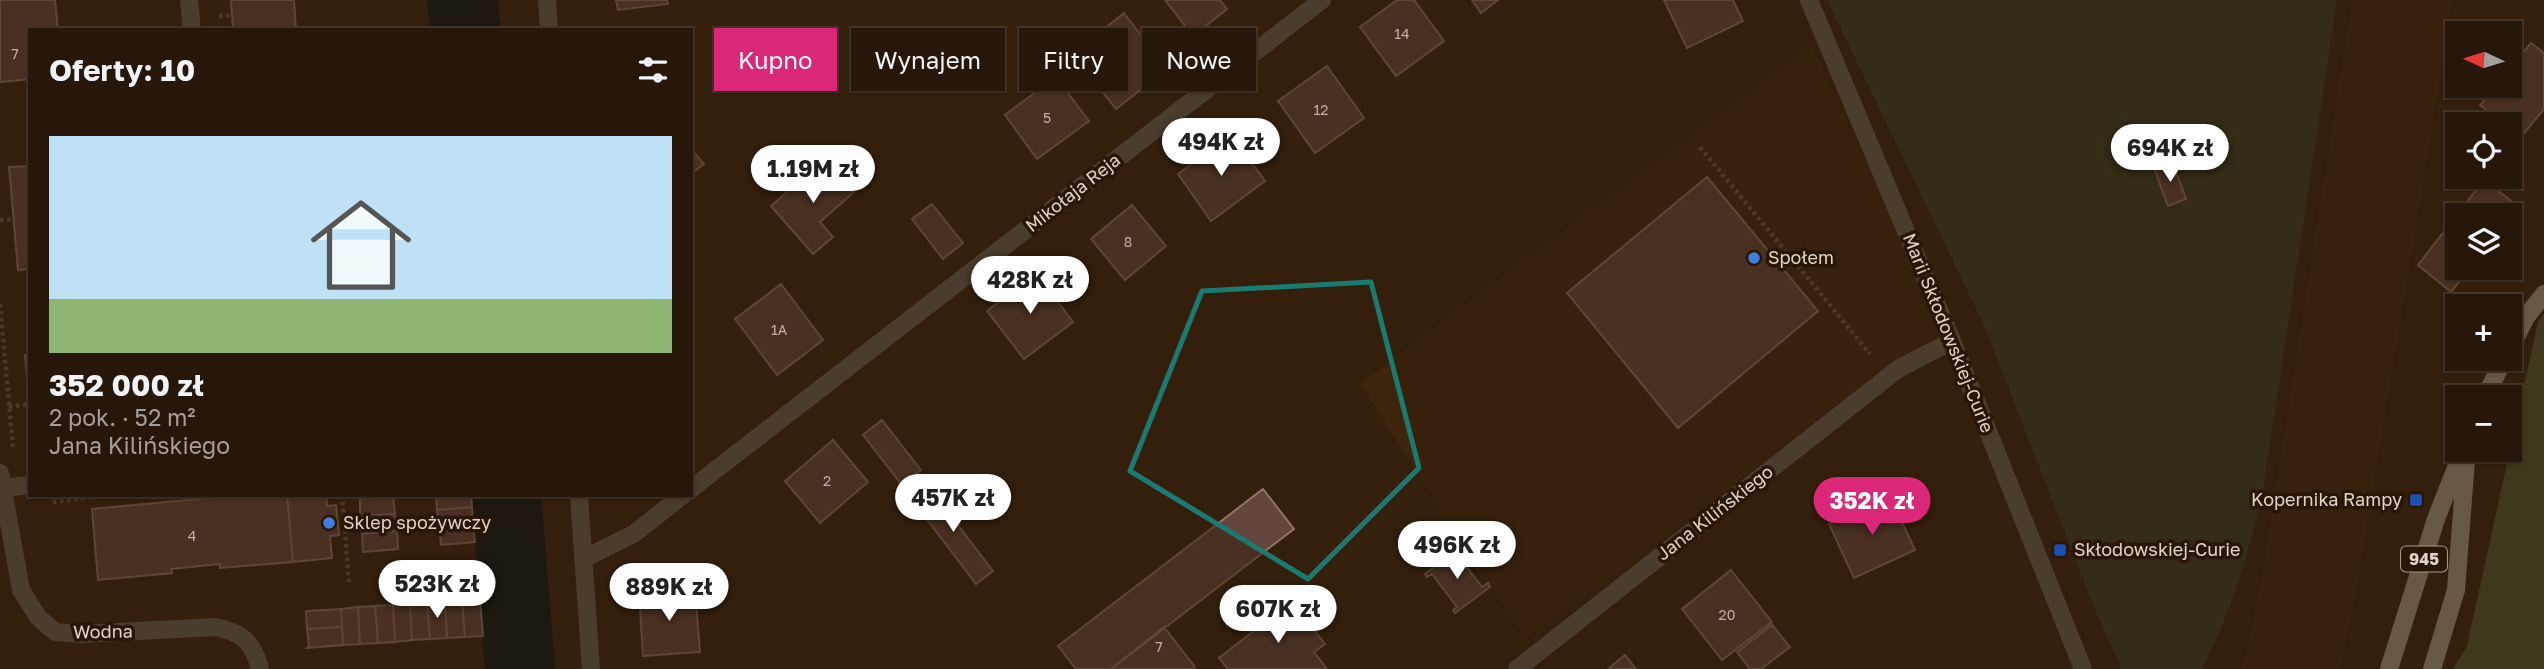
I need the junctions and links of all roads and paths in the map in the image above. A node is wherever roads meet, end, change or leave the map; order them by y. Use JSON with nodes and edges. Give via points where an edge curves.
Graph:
{"nodes":[{"id":1,"x":189,"y":0,"type":"edge"},
{"id":2,"x":547,"y":0,"type":"edge"},
{"id":3,"x":1322,"y":0,"type":"edge"},
{"id":4,"x":1809,"y":0,"type":"edge"},
{"id":5,"x":191,"y":28,"type":"edge"},
{"id":6,"x":549,"y":28,"type":"edge"},
{"id":7,"x":1700,"y":147,"type":"dead end"},
{"id":8,"x":14,"y":219,"type":"dead end"},
{"id":9,"x":0,"y":220,"type":"edge"},
{"id":10,"x":2544,"y":294,"type":"edge"},
{"id":11,"x":0,"y":304,"type":"edge"},
{"id":12,"x":2522,"y":325,"type":"edge"},
{"id":13,"x":1952,"y":341,"type":"junction"},
{"id":14,"x":1870,"y":354,"type":"dead end"},
{"id":15,"x":28,"y":404,"type":"edge"},
{"id":16,"x":9,"y":407,"type":"junction"},
{"id":17,"x":15,"y":452,"type":"dead end"},
{"id":18,"x":2460,"y":462,"type":"edge"},
{"id":19,"x":2464,"y":462,"type":"edge"},
{"id":20,"x":1,"y":480,"type":"edge"},
{"id":21,"x":28,"y":485,"type":"edge"},
{"id":22,"x":693,"y":487,"type":"edge"},
{"id":23,"x":92,"y":497,"type":"edge"},
{"id":24,"x":342,"y":497,"type":"edge"},
{"id":25,"x":579,"y":497,"type":"edge"},
{"id":26,"x":680,"y":497,"type":"edge"},
{"id":27,"x":45,"y":503,"type":"dead end"},
{"id":28,"x":583,"y":559,"type":"junction"},
{"id":29,"x":349,"y":582,"type":"dead end"},
{"id":30,"x":260,"y":669,"type":"edge"},
{"id":31,"x":591,"y":669,"type":"edge"},
{"id":32,"x":1517,"y":669,"type":"edge"},
{"id":33,"x":2083,"y":669,"type":"edge"},
{"id":34,"x":2389,"y":669,"type":"edge"},
{"id":35,"x":2432,"y":669,"type":"edge"}],
"edges":[{"from":1,"to":5,"type":"street"},
{"from":2,"to":6,"type":"street"},
{"from":3,"to":22,"type":"street","name":"Mikołaja Reja"},
{"from":4,"to":13,"type":"street","name":"Marii Skłodowskiej-Curie"},
{"from":7,"to":14,"type":"path"},
{"from":8,"to":9,"type":"path"},
{"from":10,"to":12,"type":"main road"},
{"from":11,"to":16,"type":"path"},
{"from":13,"to":32,"type":"street","name":"Jana Kilińskiego","via":[[1898,369]]},
{"from":13,"to":33,"type":"street","name":"Marii Skłodowskiej-Curie"},
{"from":15,"to":16,"type":"path"},
{"from":16,"to":17,"type":"path"},
{"from":18,"to":34,"type":"main road","number":"945","via":[[2435,519]]},
{"from":19,"to":35,"type":"main road","number":"945","via":[[2456,590]]},
{"from":20,"to":21,"type":"street"},
{"from":20,"to":30,"type":"street","name":"Wodna","via":[[21,590],[38,617],[55,632],[216,627],[236,631],[251,645]]},
{"from":23,"to":27,"type":"path"},
{"from":24,"to":29,"type":"path"},
{"from":25,"to":28,"type":"street"},
{"from":26,"to":28,"type":"street","via":[[635,533]]},
{"from":28,"to":31,"type":"street"}]}
